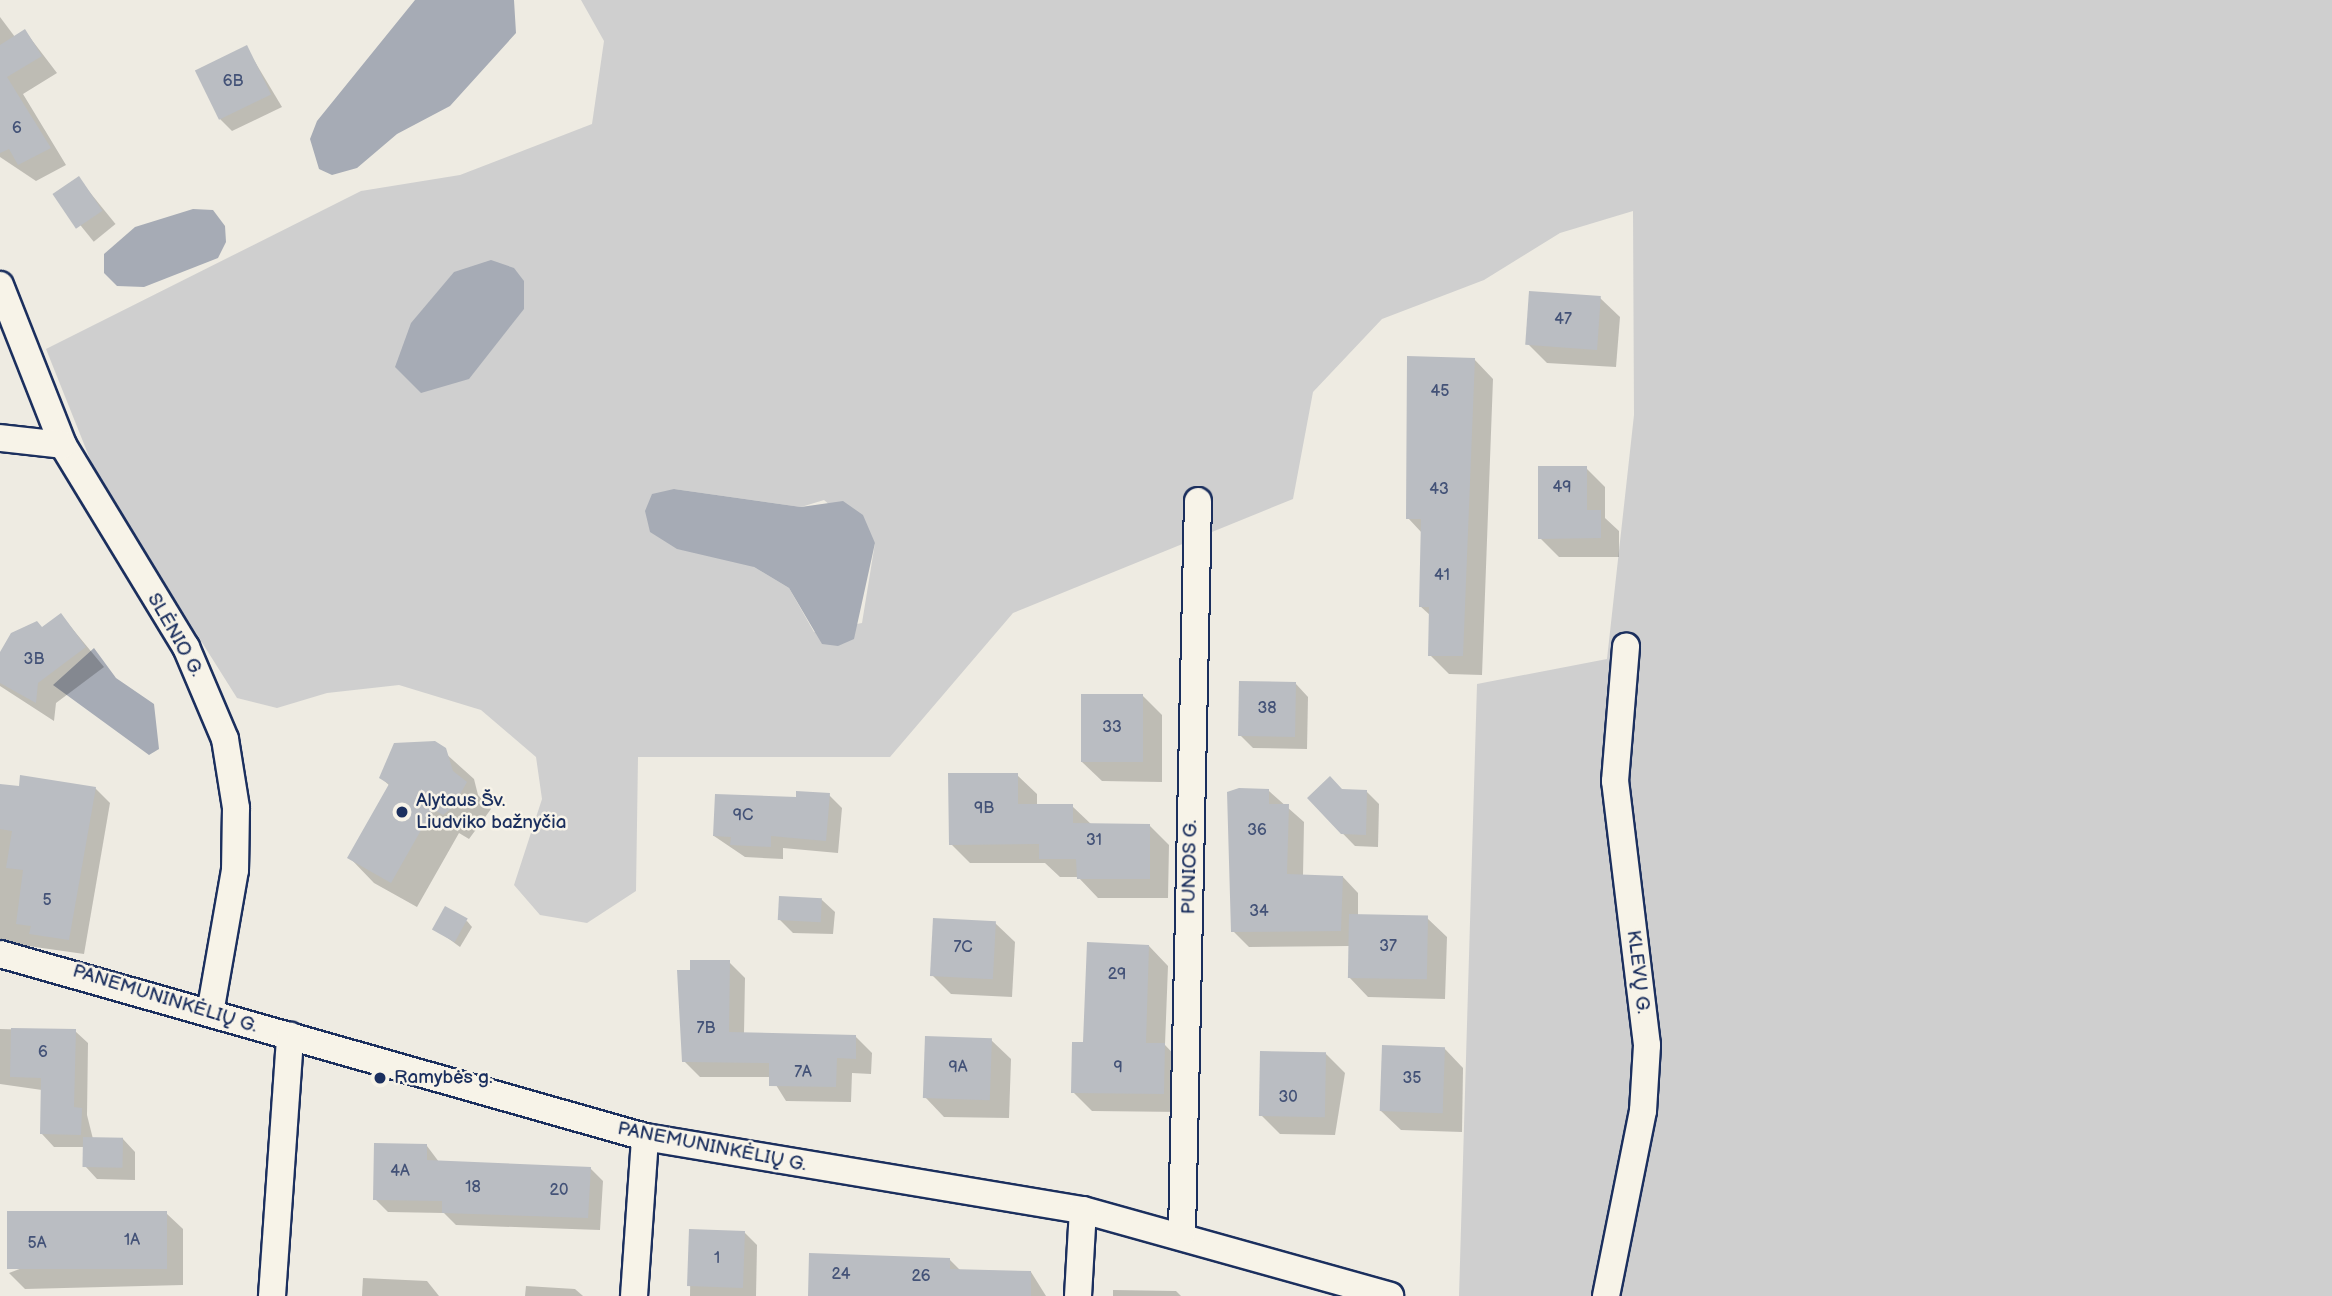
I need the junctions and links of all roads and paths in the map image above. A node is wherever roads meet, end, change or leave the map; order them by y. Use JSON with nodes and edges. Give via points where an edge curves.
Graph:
{"nodes":[{"id":1,"x":0,"y":285,"type":"edge"},
{"id":2,"x":0,"y":438,"type":"edge"},
{"id":3,"x":63,"y":445,"type":"junction"},
{"id":4,"x":1198,"y":501,"type":"dead end"},
{"id":5,"x":1626,"y":646,"type":"dead end"},
{"id":6,"x":0,"y":954,"type":"edge"},
{"id":7,"x":210,"y":1013,"type":"junction"},
{"id":8,"x":290,"y":1036,"type":"junction"},
{"id":9,"x":645,"y":1137,"type":"junction"},
{"id":10,"x":1083,"y":1210,"type":"junction"},
{"id":11,"x":1182,"y":1233,"type":"junction"},
{"id":12,"x":272,"y":1296,"type":"edge"},
{"id":13,"x":634,"y":1296,"type":"edge"},
{"id":14,"x":1078,"y":1296,"type":"edge"},
{"id":15,"x":1390,"y":1296,"type":"edge"},
{"id":16,"x":1606,"y":1296,"type":"edge"}],
"edges":[{"from":1,"to":3,"type":"street","name":"SLĖNIO G."},
{"from":2,"to":3,"type":"street"},
{"from":3,"to":7,"type":"street","name":"SLĖNIO G.","via":[[186,648],[225,739],[236,808],[235,870]]},
{"from":4,"to":11,"type":"street","name":"PUNIOS G."},
{"from":5,"to":16,"type":"street","name":"KLEVŲ G.","via":[[1615,781],[1647,1045],[1643,1111]]},
{"from":6,"to":7,"type":"street","name":"PANEMUNINKĖLIŲ G."},
{"from":7,"to":8,"type":"street","name":"PANEMUNINKĖLIŲ G."},
{"from":8,"to":9,"type":"street","name":"PANEMUNINKĖLIŲ G."},
{"from":8,"to":12,"type":"street"},
{"from":9,"to":10,"type":"street","name":"PANEMUNINKĖLIŲ G."},
{"from":9,"to":13,"type":"street"},
{"from":10,"to":11,"type":"street","name":"PANEMUNINKĖLIŲ G."},
{"from":10,"to":14,"type":"street"},
{"from":11,"to":15,"type":"street","name":"PANEMUNINKĖLIŲ G."}]}
